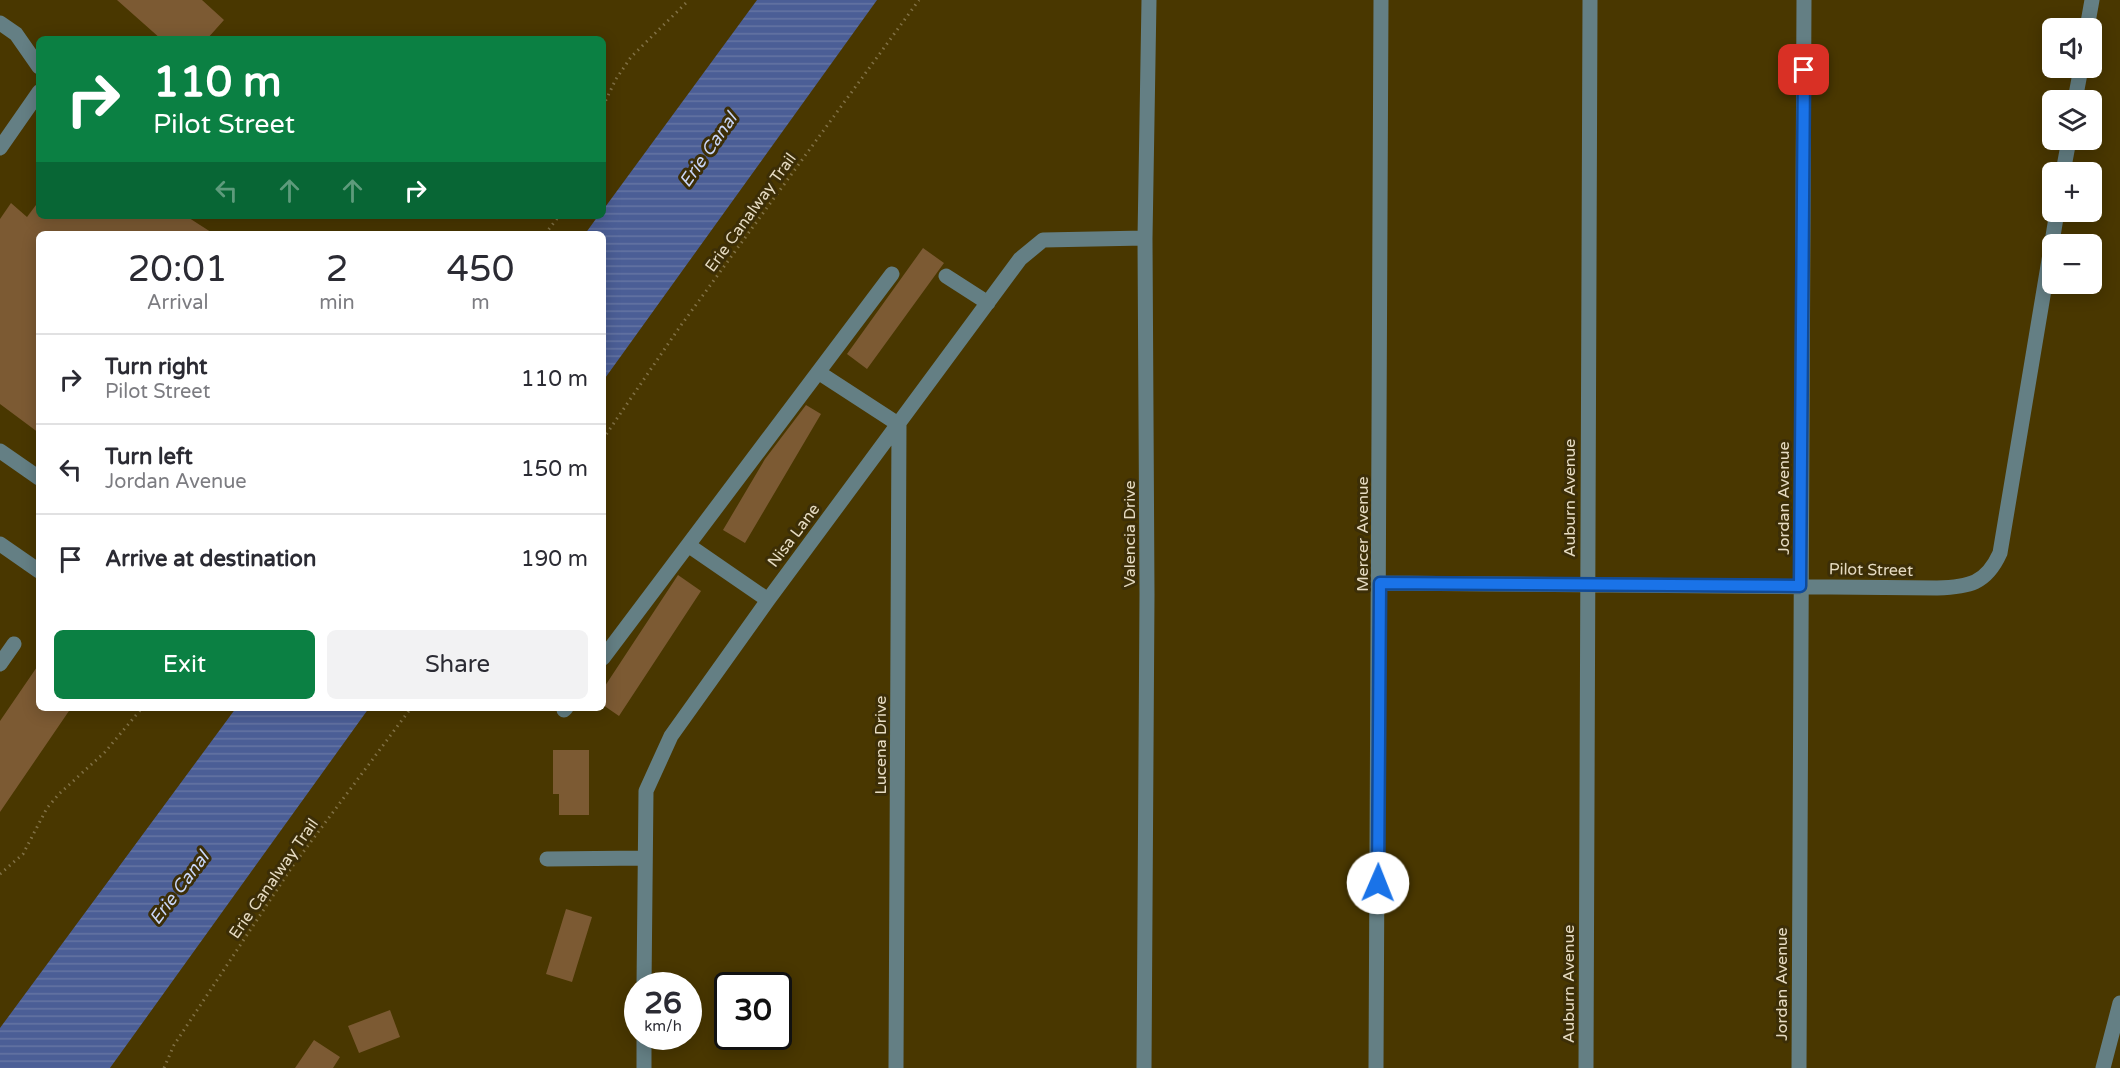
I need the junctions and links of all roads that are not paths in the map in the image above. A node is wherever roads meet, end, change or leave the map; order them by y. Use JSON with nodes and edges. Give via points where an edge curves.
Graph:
{"nodes":[{"id":1,"x":1149,"y":0,"type":"edge"},
{"id":2,"x":1382,"y":0,"type":"edge"},
{"id":3,"x":1590,"y":0,"type":"edge"},
{"id":4,"x":1804,"y":0,"type":"edge"},
{"id":5,"x":2092,"y":0,"type":"edge"},
{"id":6,"x":2089,"y":18,"type":"edge"},
{"id":7,"x":0,"y":23,"type":"edge"},
{"id":8,"x":36,"y":63,"type":"edge"},
{"id":9,"x":36,"y":96,"type":"edge"},
{"id":10,"x":0,"y":148,"type":"edge"},
{"id":11,"x":2055,"y":222,"type":"edge"},
{"id":12,"x":1145,"y":238,"type":"junction"},
{"id":13,"x":892,"y":274,"type":"dead end"},
{"id":14,"x":946,"y":276,"type":"dead end"},
{"id":15,"x":988,"y":303,"type":"junction"},
{"id":16,"x":818,"y":372,"type":"junction"},
{"id":17,"x":899,"y":423,"type":"junction"},
{"id":18,"x":0,"y":451,"type":"edge"},
{"id":19,"x":36,"y":476,"type":"edge"},
{"id":20,"x":0,"y":544,"type":"edge"},
{"id":21,"x":688,"y":545,"type":"junction"},
{"id":22,"x":36,"y":569,"type":"edge"},
{"id":23,"x":1380,"y":583,"type":"junction"},
{"id":24,"x":1587,"y":585,"type":"junction"},
{"id":25,"x":1800,"y":586,"type":"junction"},
{"id":26,"x":768,"y":600,"type":"junction"},
{"id":27,"x":14,"y":644,"type":"dead end"},
{"id":28,"x":606,"y":654,"type":"edge"},
{"id":29,"x":0,"y":664,"type":"edge"},
{"id":30,"x":644,"y":858,"type":"junction"},
{"id":31,"x":547,"y":859,"type":"dead end"},
{"id":32,"x":644,"y":972,"type":"edge"},
{"id":33,"x":2120,"y":1003,"type":"edge"},
{"id":34,"x":644,"y":1050,"type":"edge"},
{"id":35,"x":644,"y":1068,"type":"edge"},
{"id":36,"x":896,"y":1068,"type":"edge"},
{"id":37,"x":1144,"y":1068,"type":"edge"},
{"id":38,"x":1376,"y":1068,"type":"edge"},
{"id":39,"x":1586,"y":1068,"type":"edge"},
{"id":40,"x":1799,"y":1068,"type":"edge"},
{"id":41,"x":2103,"y":1068,"type":"edge"}],
"edges":[{"from":1,"to":12,"type":"street","name":"Valencia Drive"},
{"from":2,"to":23,"type":"street","name":"Mercer Avenue"},
{"from":3,"to":24,"type":"street","name":"Auburn Avenue"},
{"from":4,"to":25,"type":"street","name":"Jordan Avenue"},
{"from":5,"to":6,"type":"street"},
{"from":7,"to":8,"type":"street","via":[[16,34]]},
{"from":9,"to":10,"type":"street"},
{"from":11,"to":25,"type":"street","name":"Pilot Street","via":[[2004,532],[1993,568],[1979,581],[1961,588]]},
{"from":12,"to":15,"type":"street","name":"Nisa Lane","via":[[1043,240],[1020,259]]},
{"from":12,"to":37,"type":"street","name":"Valencia Drive"},
{"from":13,"to":16,"type":"street"},
{"from":14,"to":15,"type":"street"},
{"from":15,"to":17,"type":"street","name":"Nisa Lane"},
{"from":16,"to":17,"type":"street"},
{"from":16,"to":21,"type":"street"},
{"from":17,"to":26,"type":"street","name":"Nisa Lane"},
{"from":17,"to":36,"type":"street","name":"Lucena Drive"},
{"from":18,"to":19,"type":"street"},
{"from":20,"to":22,"type":"street"},
{"from":21,"to":26,"type":"street"},
{"from":21,"to":28,"type":"street"},
{"from":23,"to":24,"type":"street","name":"Pilot Street"},
{"from":23,"to":38,"type":"street","name":"Mercer Avenue"},
{"from":24,"to":25,"type":"street","name":"Pilot Street"},
{"from":24,"to":39,"type":"street","name":"Auburn Avenue"},
{"from":25,"to":40,"type":"street","name":"Jordan Avenue"},
{"from":26,"to":30,"type":"street","name":"Nisa Lane","via":[[671,736],[646,791]]},
{"from":27,"to":29,"type":"street"},
{"from":30,"to":31,"type":"street"},
{"from":30,"to":32,"type":"street","name":"Nisa Lane"},
{"from":33,"to":41,"type":"street"},
{"from":34,"to":35,"type":"street"}]}
